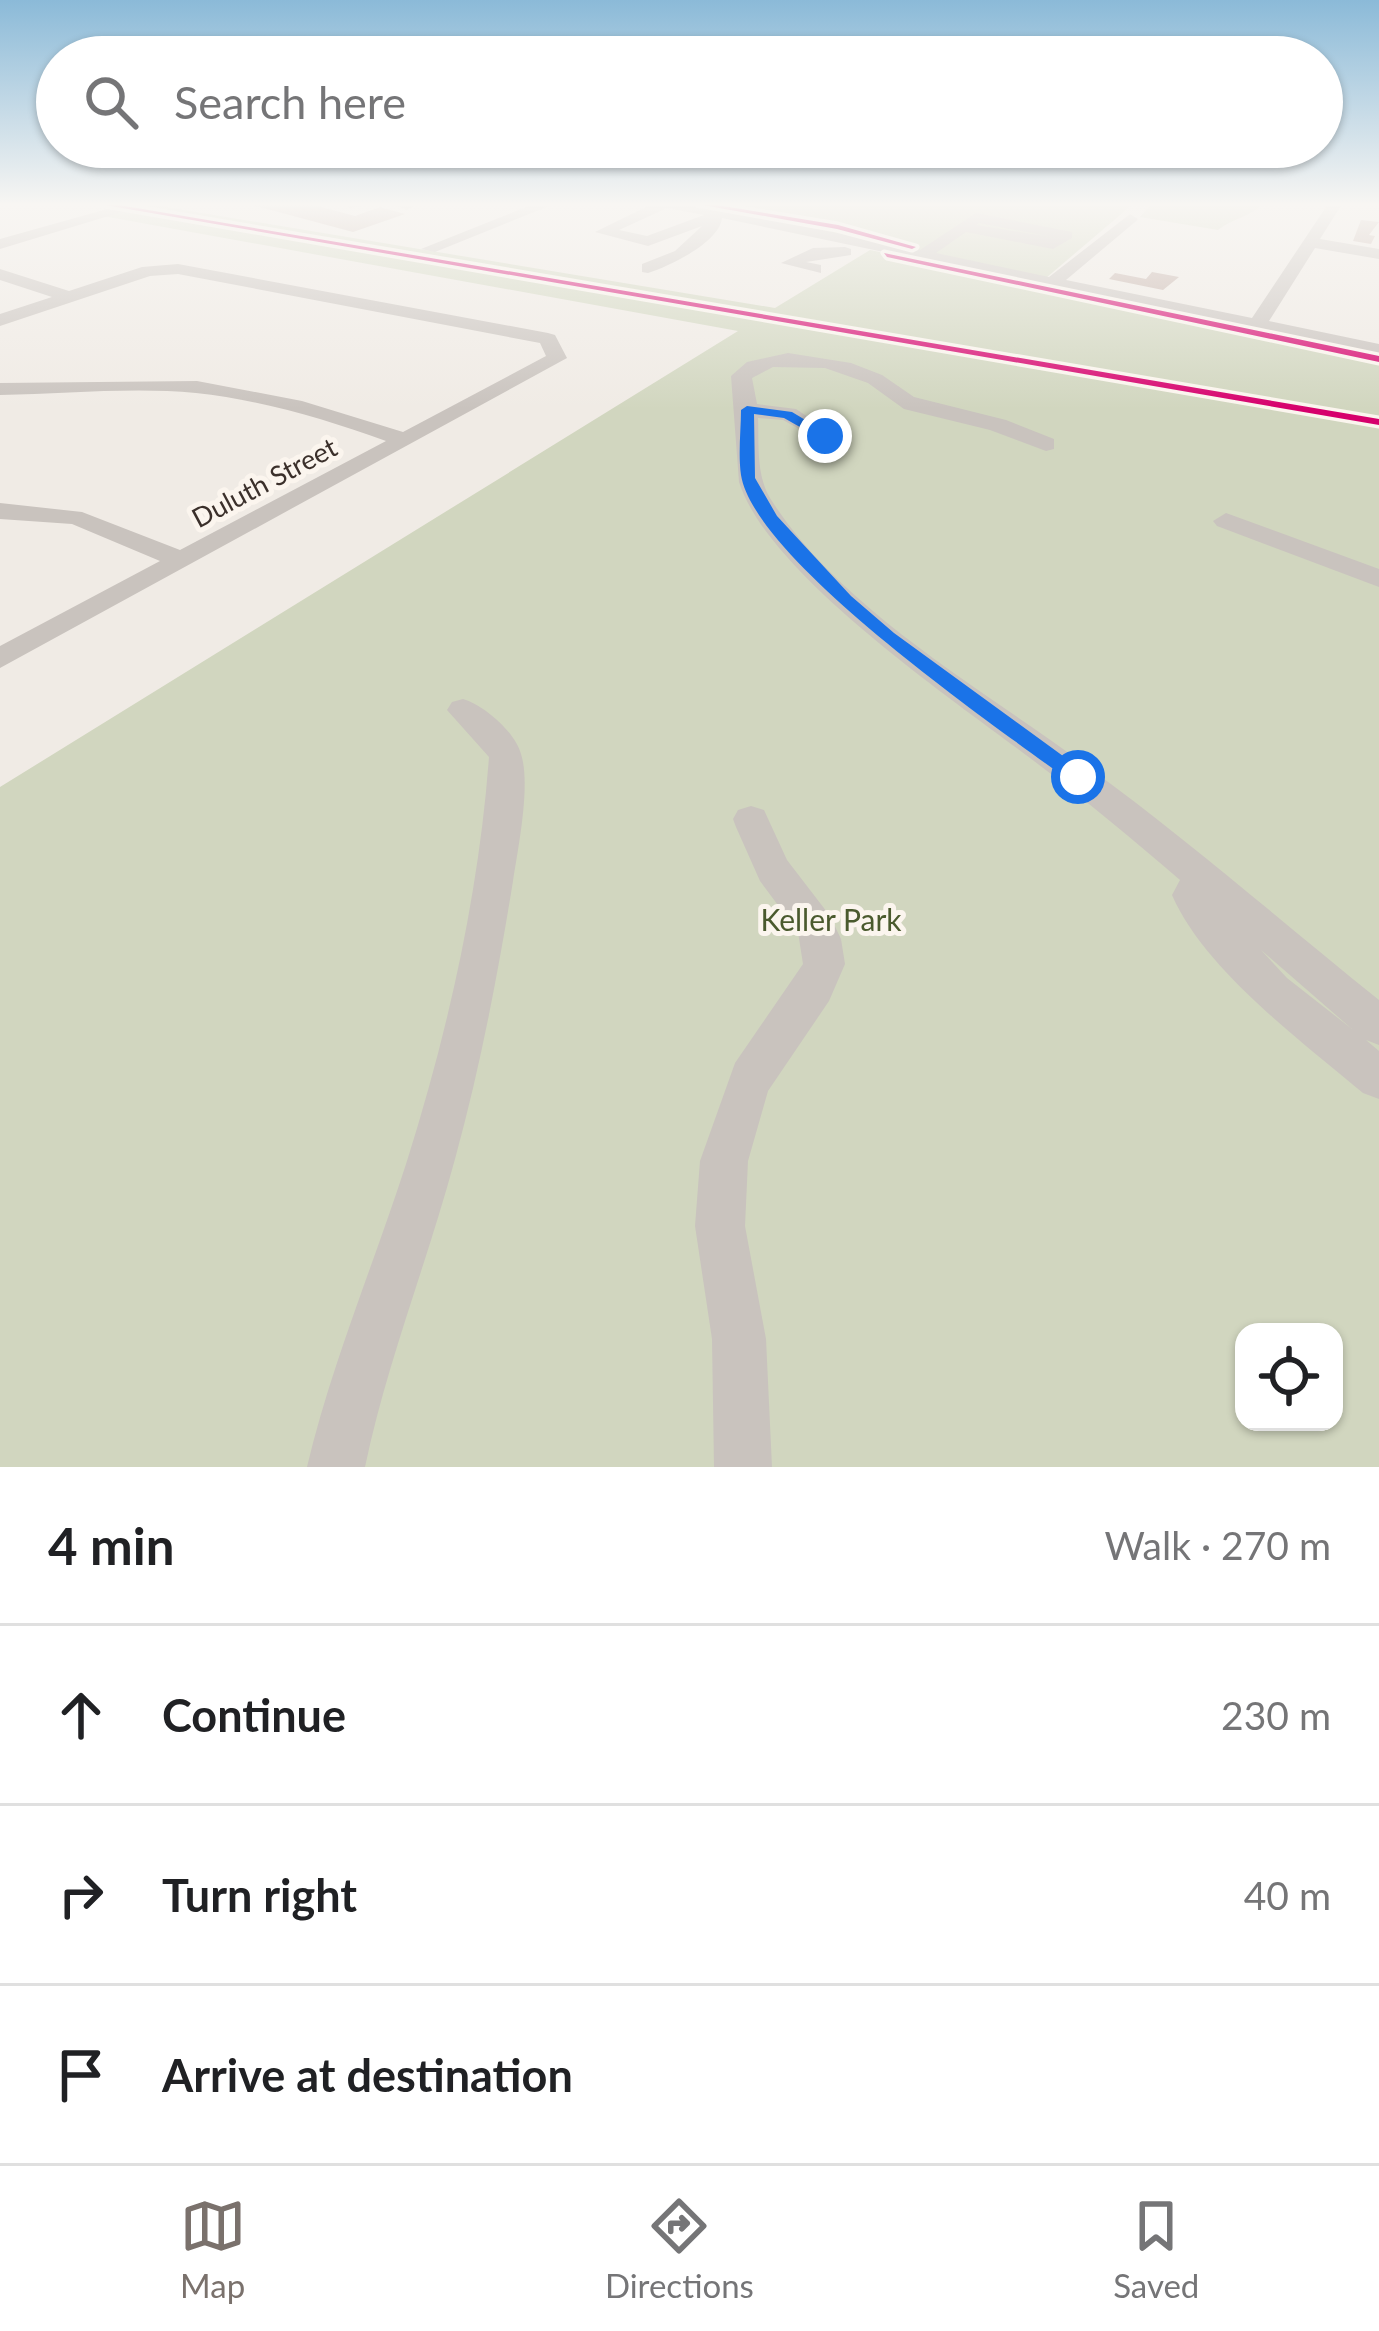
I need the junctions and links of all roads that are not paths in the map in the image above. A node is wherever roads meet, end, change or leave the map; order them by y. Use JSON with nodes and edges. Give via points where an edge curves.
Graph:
{"nodes":[{"id":1,"x":149,"y":272,"type":"edge"},
{"id":2,"x":187,"y":272,"type":"edge"},
{"id":3,"x":805,"y":272,"type":"edge"},
{"id":4,"x":998,"y":272,"type":"edge"},
{"id":5,"x":1002,"y":272,"type":"edge"},
{"id":6,"x":1065,"y":272,"type":"edge"},
{"id":7,"x":1290,"y":272,"type":"edge"},
{"id":8,"x":0,"y":274,"type":"edge"},
{"id":9,"x":1013,"y":275,"type":"junction"},
{"id":10,"x":784,"y":280,"type":"dead end"},
{"id":11,"x":1052,"y":283,"type":"junction"},
{"id":12,"x":69,"y":297,"type":"junction"},
{"id":13,"x":0,"y":320,"type":"edge"},
{"id":14,"x":1257,"y":325,"type":"junction"},
{"id":15,"x":1379,"y":350,"type":"edge"},
{"id":16,"x":0,"y":389,"type":"edge"},
{"id":17,"x":747,"y":410,"type":"junction"},
{"id":18,"x":825,"y":436,"type":"dead end"},
{"id":19,"x":405,"y":440,"type":"junction"},
{"id":20,"x":1046,"y":443,"type":"dead end"},
{"id":21,"x":0,"y":511,"type":"edge"},
{"id":22,"x":1226,"y":520,"type":"dead end"},
{"id":23,"x":181,"y":561,"type":"junction"},
{"id":24,"x":1379,"y":579,"type":"edge"},
{"id":25,"x":0,"y":658,"type":"edge"},
{"id":26,"x":463,"y":710,"type":"dead end"},
{"id":27,"x":751,"y":819,"type":"dead end"},
{"id":28,"x":1203,"y":880,"type":"junction"},
{"id":29,"x":1379,"y":1026,"type":"edge"},
{"id":30,"x":1379,"y":1078,"type":"edge"},
{"id":31,"x":336,"y":1467,"type":"edge"},
{"id":32,"x":743,"y":1467,"type":"edge"}],
"edges":[{"from":1,"to":12,"type":"street","name":"Duluth Street"},
{"from":2,"to":19,"type":"street","name":"Duluth Street","via":[[548,340],[557,358]]},
{"from":3,"to":10,"type":"street"},
{"from":4,"to":9,"type":"street"},
{"from":5,"to":9,"type":"street"},
{"from":6,"to":11,"type":"street"},
{"from":7,"to":14,"type":"street"},
{"from":8,"to":12,"type":"street"},
{"from":9,"to":11,"type":"street"},
{"from":11,"to":14,"type":"street"},
{"from":12,"to":13,"type":"street"},
{"from":14,"to":15,"type":"street"},
{"from":16,"to":19,"type":"street","via":[[206,388]]},
{"from":17,"to":18,"type":"street","via":[[788,414]]},
{"from":17,"to":20,"type":"street","via":[[746,370],[805,361]]},
{"from":17,"to":28,"type":"street","via":[[748,478],[756,496],[845,599]]},
{"from":19,"to":23,"type":"street","name":"Duluth Street"},
{"from":21,"to":23,"type":"street","via":[[94,519]]},
{"from":22,"to":24,"type":"street"},
{"from":23,"to":25,"type":"street","name":"Duluth Street"},
{"from":26,"to":31,"type":"street","via":[[506,757],[499,854],[431,1160]]},
{"from":27,"to":32,"type":"street","via":[[760,848],[809,914],[825,967],[749,1081],[718,1192],[739,1339]]},
{"from":28,"to":29,"type":"street"},
{"from":28,"to":30,"type":"street","via":[[1191,895],[1196,906],[1272,991]]}]}
